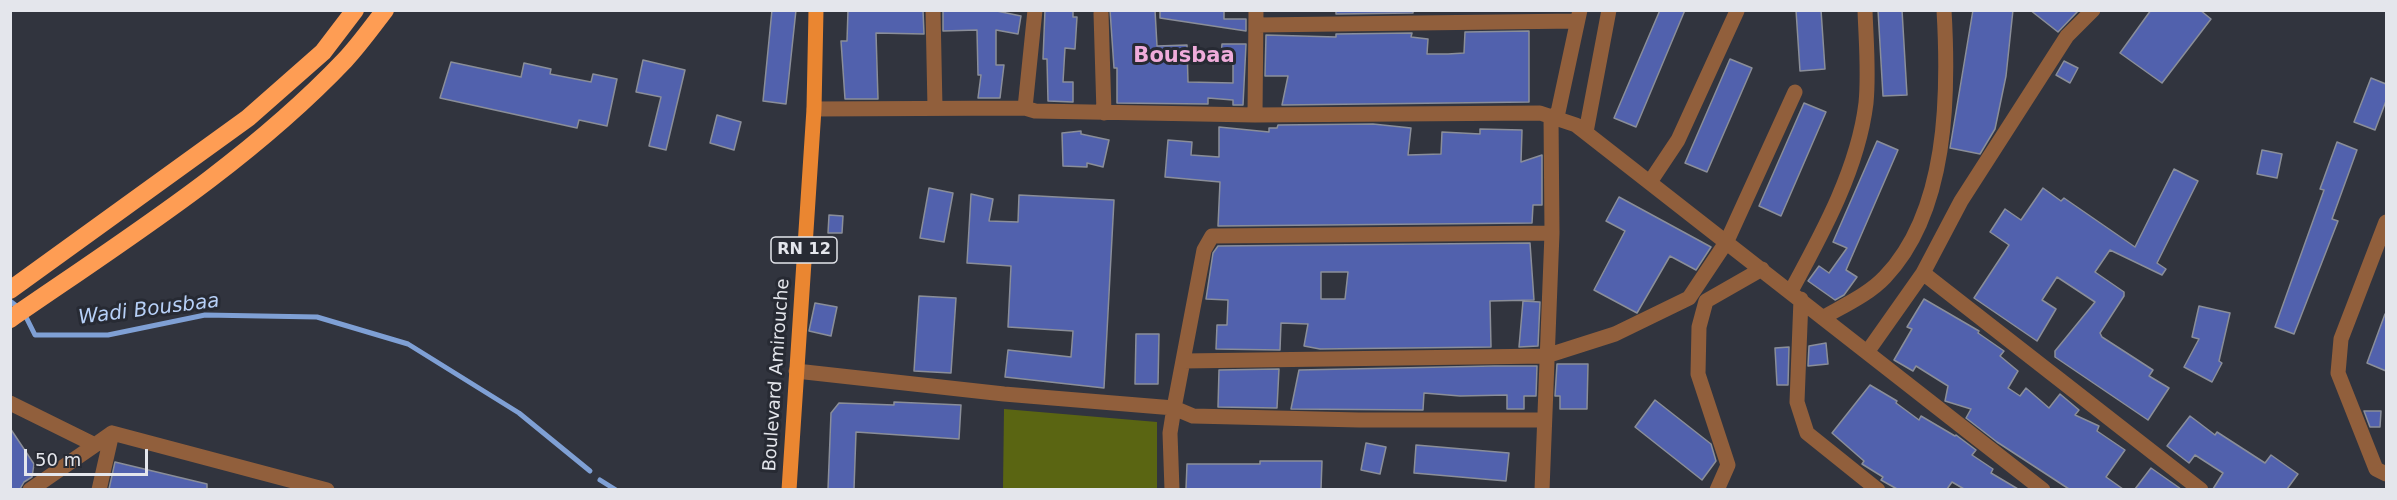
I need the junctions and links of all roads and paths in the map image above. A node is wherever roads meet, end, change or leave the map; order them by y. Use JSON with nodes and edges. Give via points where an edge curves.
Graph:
{"nodes":[{"id":1,"x":355,"y":10,"type":"edge"},
{"id":2,"x":385,"y":10,"type":"edge"},
{"id":3,"x":816,"y":10,"type":"edge"},
{"id":4,"x":933,"y":10,"type":"edge"},
{"id":5,"x":1035,"y":10,"type":"edge"},
{"id":6,"x":1609,"y":10,"type":"edge"},
{"id":7,"x":1865,"y":10,"type":"edge"},
{"id":8,"x":1944,"y":10,"type":"edge"},
{"id":9,"x":2093,"y":10,"type":"edge"},
{"id":10,"x":1737,"y":11,"type":"edge"},
{"id":11,"x":1101,"y":13,"type":"dead end"},
{"id":12,"x":1579,"y":16,"type":"edge"},
{"id":13,"x":1256,"y":18,"type":"edge"},
{"id":14,"x":1795,"y":92,"type":"dead end"},
{"id":15,"x":935,"y":108,"type":"junction"},
{"id":16,"x":1025,"y":108,"type":"junction"},
{"id":17,"x":814,"y":109,"type":"junction"},
{"id":18,"x":1104,"y":113,"type":"junction"},
{"id":19,"x":1255,"y":115,"type":"junction"},
{"id":20,"x":1554,"y":117,"type":"junction"},
{"id":21,"x":1586,"y":132,"type":"junction"},
{"id":22,"x":1650,"y":182,"type":"junction"},
{"id":23,"x":2386,"y":222,"type":"edge"},
{"id":24,"x":1552,"y":233,"type":"junction"},
{"id":25,"x":1727,"y":241,"type":"junction"},
{"id":26,"x":1762,"y":269,"type":"junction"},
{"id":27,"x":1923,"y":273,"type":"junction"},
{"id":28,"x":10,"y":290,"type":"edge"},
{"id":29,"x":1796,"y":295,"type":"junction"},
{"id":30,"x":1824,"y":317,"type":"junction"},
{"id":31,"x":10,"y":320,"type":"edge"},
{"id":32,"x":1868,"y":351,"type":"junction"},
{"id":33,"x":1546,"y":356,"type":"junction"},
{"id":34,"x":1183,"y":361,"type":"junction"},
{"id":35,"x":796,"y":371,"type":"junction"},
{"id":36,"x":10,"y":403,"type":"edge"},
{"id":37,"x":1174,"y":408,"type":"junction"},
{"id":38,"x":1544,"y":420,"type":"junction"},
{"id":39,"x":112,"y":433,"type":"junction"},
{"id":40,"x":94,"y":445,"type":"junction"},
{"id":41,"x":2386,"y":474,"type":"edge"},
{"id":42,"x":30,"y":489,"type":"edge"},
{"id":43,"x":99,"y":489,"type":"edge"},
{"id":44,"x":327,"y":489,"type":"edge"},
{"id":45,"x":789,"y":489,"type":"edge"},
{"id":46,"x":1172,"y":489,"type":"edge"},
{"id":47,"x":1542,"y":489,"type":"edge"},
{"id":48,"x":1717,"y":489,"type":"edge"},
{"id":49,"x":1878,"y":489,"type":"edge"},
{"id":50,"x":2043,"y":489,"type":"edge"},
{"id":51,"x":2201,"y":489,"type":"edge"}],
"edges":[{"from":1,"to":28,"type":"highway","via":[[323,52],[248,118]]},
{"from":2,"to":31,"type":"highway","via":[[346,59],[294,110],[213,177]]},
{"from":3,"to":17,"type":"main road","name":"Boulevard Amirouche","number":"RN 12"},
{"from":4,"to":15,"type":"street"},
{"from":5,"to":16,"type":"street"},
{"from":6,"to":21,"type":"street"},
{"from":7,"to":29,"type":"street","via":[[1867,84],[1860,136]]},
{"from":8,"to":30,"type":"street","via":[[1946,106],[1932,186],[1921,220],[1904,253],[1884,278]]},
{"from":9,"to":27,"type":"street","via":[[2067,36],[1961,201]]},
{"from":10,"to":22,"type":"street","via":[[1678,140]]},
{"from":11,"to":18,"type":"street"},
{"from":12,"to":13,"type":"street"},
{"from":12,"to":20,"type":"street"},
{"from":13,"to":19,"type":"street"},
{"from":14,"to":25,"type":"street"},
{"from":15,"to":16,"type":"street"},
{"from":15,"to":17,"type":"street"},
{"from":16,"to":18,"type":"street"},
{"from":17,"to":35,"type":"main road","name":"Boulevard Amirouche","number":"RN 12"},
{"from":18,"to":19,"type":"street"},
{"from":19,"to":20,"type":"street","via":[[1540,113]]},
{"from":20,"to":21,"type":"street"},
{"from":20,"to":24,"type":"street"},
{"from":21,"to":22,"type":"street"},
{"from":22,"to":25,"type":"street"},
{"from":23,"to":41,"type":"street","via":[[2341,339],[2338,373],[2376,469]]},
{"from":24,"to":33,"type":"street"},
{"from":24,"to":34,"type":"street","via":[[1212,236],[1204,250]]},
{"from":25,"to":26,"type":"street"},
{"from":25,"to":33,"type":"street","via":[[1689,298],[1615,334]]},
{"from":26,"to":29,"type":"street"},
{"from":26,"to":48,"type":"street","via":[[1706,301],[1699,327],[1698,374],[1728,465]]},
{"from":27,"to":32,"type":"street"},
{"from":27,"to":51,"type":"street"},
{"from":29,"to":30,"type":"street"},
{"from":29,"to":49,"type":"street","via":[[1797,402],[1807,433]]},
{"from":30,"to":32,"type":"street"},
{"from":32,"to":50,"type":"street"},
{"from":33,"to":34,"type":"street"},
{"from":33,"to":38,"type":"street"},
{"from":34,"to":37,"type":"street"},
{"from":35,"to":37,"type":"street"},
{"from":35,"to":45,"type":"main road","name":"Boulevard Amirouche","number":"RN 12"},
{"from":36,"to":40,"type":"street"},
{"from":37,"to":38,"type":"street","via":[[1193,416]]},
{"from":37,"to":46,"type":"street","via":[[1170,433]]},
{"from":38,"to":47,"type":"street"},
{"from":39,"to":40,"type":"street"},
{"from":39,"to":43,"type":"street"},
{"from":39,"to":44,"type":"street"},
{"from":40,"to":42,"type":"street"}]}
